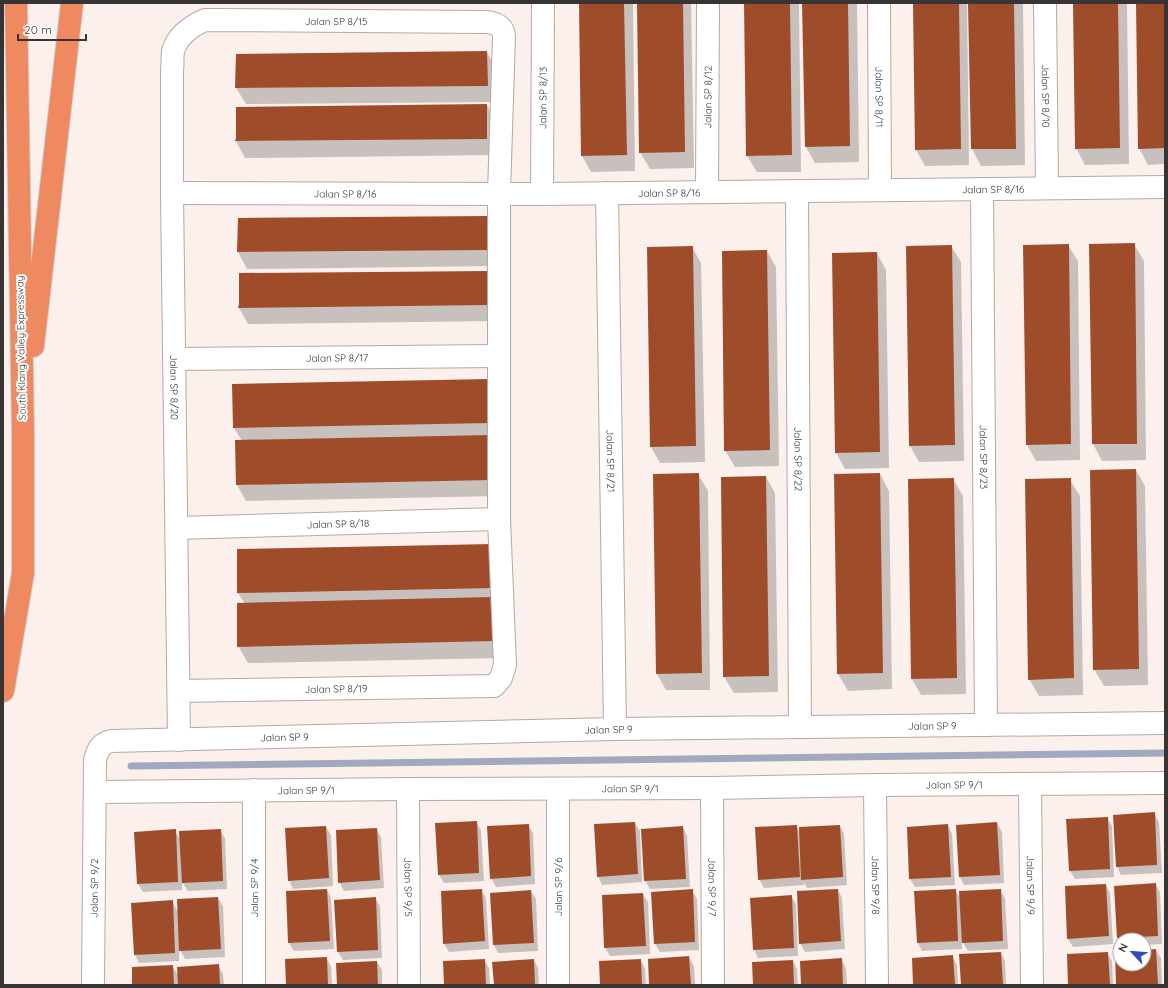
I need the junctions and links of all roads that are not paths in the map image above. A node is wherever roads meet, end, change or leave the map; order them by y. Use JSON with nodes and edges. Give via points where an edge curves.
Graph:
{"nodes":[{"id":1,"x":16,"y":3,"type":"edge"},
{"id":2,"x":72,"y":3,"type":"edge"},
{"id":3,"x":543,"y":3,"type":"edge"},
{"id":4,"x":708,"y":3,"type":"edge"},
{"id":5,"x":879,"y":3,"type":"edge"},
{"id":6,"x":1045,"y":3,"type":"edge"},
{"id":7,"x":181,"y":36,"type":"joint"},
{"id":8,"x":1165,"y":187,"type":"edge"},
{"id":9,"x":1047,"y":188,"type":"junction"},
{"id":10,"x":982,"y":189,"type":"junction"},
{"id":11,"x":880,"y":190,"type":"junction"},
{"id":12,"x":797,"y":191,"type":"junction"},
{"id":13,"x":707,"y":192,"type":"junction"},
{"id":14,"x":172,"y":193,"type":"junction"},
{"id":15,"x":499,"y":193,"type":"junction"},
{"id":16,"x":607,"y":193,"type":"junction"},
{"id":17,"x":542,"y":194,"type":"junction"},
{"id":18,"x":499,"y":356,"type":"junction"},
{"id":19,"x":175,"y":359,"type":"junction"},
{"id":20,"x":23,"y":434,"type":"junction"},
{"id":21,"x":500,"y":519,"type":"junction"},
{"id":22,"x":177,"y":528,"type":"junction"},
{"id":23,"x":3,"y":691,"type":"edge"},
{"id":24,"x":179,"y":691,"type":"junction"},
{"id":25,"x":1165,"y":722,"type":"edge"},
{"id":26,"x":986,"y":724,"type":"junction"},
{"id":27,"x":800,"y":727,"type":"junction"},
{"id":28,"x":615,"y":730,"type":"junction"},
{"id":29,"x":179,"y":740,"type":"junction"},
{"id":30,"x":1165,"y":783,"type":"edge"},
{"id":31,"x":1030,"y":784,"type":"junction"},
{"id":32,"x":875,"y":785,"type":"junction"},
{"id":33,"x":712,"y":788,"type":"junction"},
{"id":34,"x":408,"y":789,"type":"junction"},
{"id":35,"x":558,"y":789,"type":"junction"},
{"id":36,"x":254,"y":790,"type":"junction"},
{"id":37,"x":96,"y":792,"type":"junction"},
{"id":38,"x":93,"y":985,"type":"edge"},
{"id":39,"x":254,"y":985,"type":"edge"},
{"id":40,"x":409,"y":985,"type":"edge"},
{"id":41,"x":558,"y":985,"type":"edge"},
{"id":42,"x":713,"y":985,"type":"edge"},
{"id":43,"x":877,"y":985,"type":"edge"},
{"id":44,"x":1032,"y":985,"type":"edge"}],
"edges":[{"from":1,"to":20,"type":"highway","name":"South Klang Valley Expressway"},
{"from":2,"to":20,"type":"highway"},
{"from":3,"to":17,"type":"street","name":"Jalan SP 8/13"},
{"from":4,"to":13,"type":"street","name":"Jalan SP 8/12"},
{"from":5,"to":11,"type":"street","name":"Jalan SP 8/11"},
{"from":6,"to":9,"type":"street","name":"Jalan SP 8/10"},
{"from":7,"to":14,"type":"street","name":"Jalan SP 8/20","via":[[173,51]]},
{"from":7,"to":15,"type":"street","name":"Jalan SP 8/15","via":[[193,25],[205,20],[497,24],[504,31]]},
{"from":8,"to":9,"type":"street","name":"Jalan SP 8/16"},
{"from":9,"to":10,"type":"street","name":"Jalan SP 8/16"},
{"from":10,"to":11,"type":"street","name":"Jalan SP 8/16"},
{"from":10,"to":26,"type":"street","name":"Jalan SP 8/23"},
{"from":11,"to":12,"type":"street","name":"Jalan SP 8/16"},
{"from":12,"to":13,"type":"street","name":"Jalan SP 8/16"},
{"from":12,"to":27,"type":"street","name":"Jalan SP 8/22"},
{"from":13,"to":16,"type":"street","name":"Jalan SP 8/16"},
{"from":14,"to":15,"type":"street","name":"Jalan SP 8/16"},
{"from":14,"to":19,"type":"street","name":"Jalan SP 8/20"},
{"from":15,"to":17,"type":"street","name":"Jalan SP 8/16"},
{"from":15,"to":18,"type":"street"},
{"from":16,"to":17,"type":"street","name":"Jalan SP 8/16"},
{"from":16,"to":28,"type":"street","name":"Jalan SP 8/21"},
{"from":18,"to":19,"type":"street","name":"Jalan SP 8/17"},
{"from":18,"to":21,"type":"street"},
{"from":19,"to":22,"type":"street","name":"Jalan SP 8/20"},
{"from":20,"to":23,"type":"highway","name":"South Klang Valley Expressway","via":[[23,573]]},
{"from":21,"to":22,"type":"street","name":"Jalan SP 8/18"},
{"from":21,"to":24,"type":"street","name":"Jalan SP 8/19","via":[[505,665],[494,686]]},
{"from":22,"to":24,"type":"street","name":"Jalan SP 8/20"},
{"from":24,"to":29,"type":"street","name":"Jalan SP 8/20"},
{"from":25,"to":26,"type":"street","name":"Jalan SP 9"},
{"from":26,"to":27,"type":"street","name":"Jalan SP 9"},
{"from":27,"to":28,"type":"street","name":"Jalan SP 9"},
{"from":28,"to":29,"type":"street","name":"Jalan SP 9"},
{"from":29,"to":37,"type":"street","name":"Jalan SP 9","via":[[104,743],[95,760]]},
{"from":30,"to":31,"type":"street","name":"Jalan SP 9/1"},
{"from":31,"to":32,"type":"street","name":"Jalan SP 9/1"},
{"from":31,"to":44,"type":"street","name":"Jalan SP 9/9"},
{"from":32,"to":33,"type":"street","name":"Jalan SP 9/1"},
{"from":32,"to":43,"type":"street","name":"Jalan SP 9/8"},
{"from":33,"to":35,"type":"street","name":"Jalan SP 9/1"},
{"from":33,"to":42,"type":"street","name":"Jalan SP 9/7"},
{"from":34,"to":35,"type":"street","name":"Jalan SP 9/1"},
{"from":34,"to":36,"type":"street","name":"Jalan SP 9/1"},
{"from":34,"to":40,"type":"street","name":"Jalan SP 9/5"},
{"from":35,"to":41,"type":"street","name":"Jalan SP 9/6"},
{"from":36,"to":37,"type":"street","name":"Jalan SP 9/1"},
{"from":36,"to":39,"type":"street","name":"Jalan SP 9/4"},
{"from":37,"to":38,"type":"street","name":"Jalan SP 9/2"}]}
